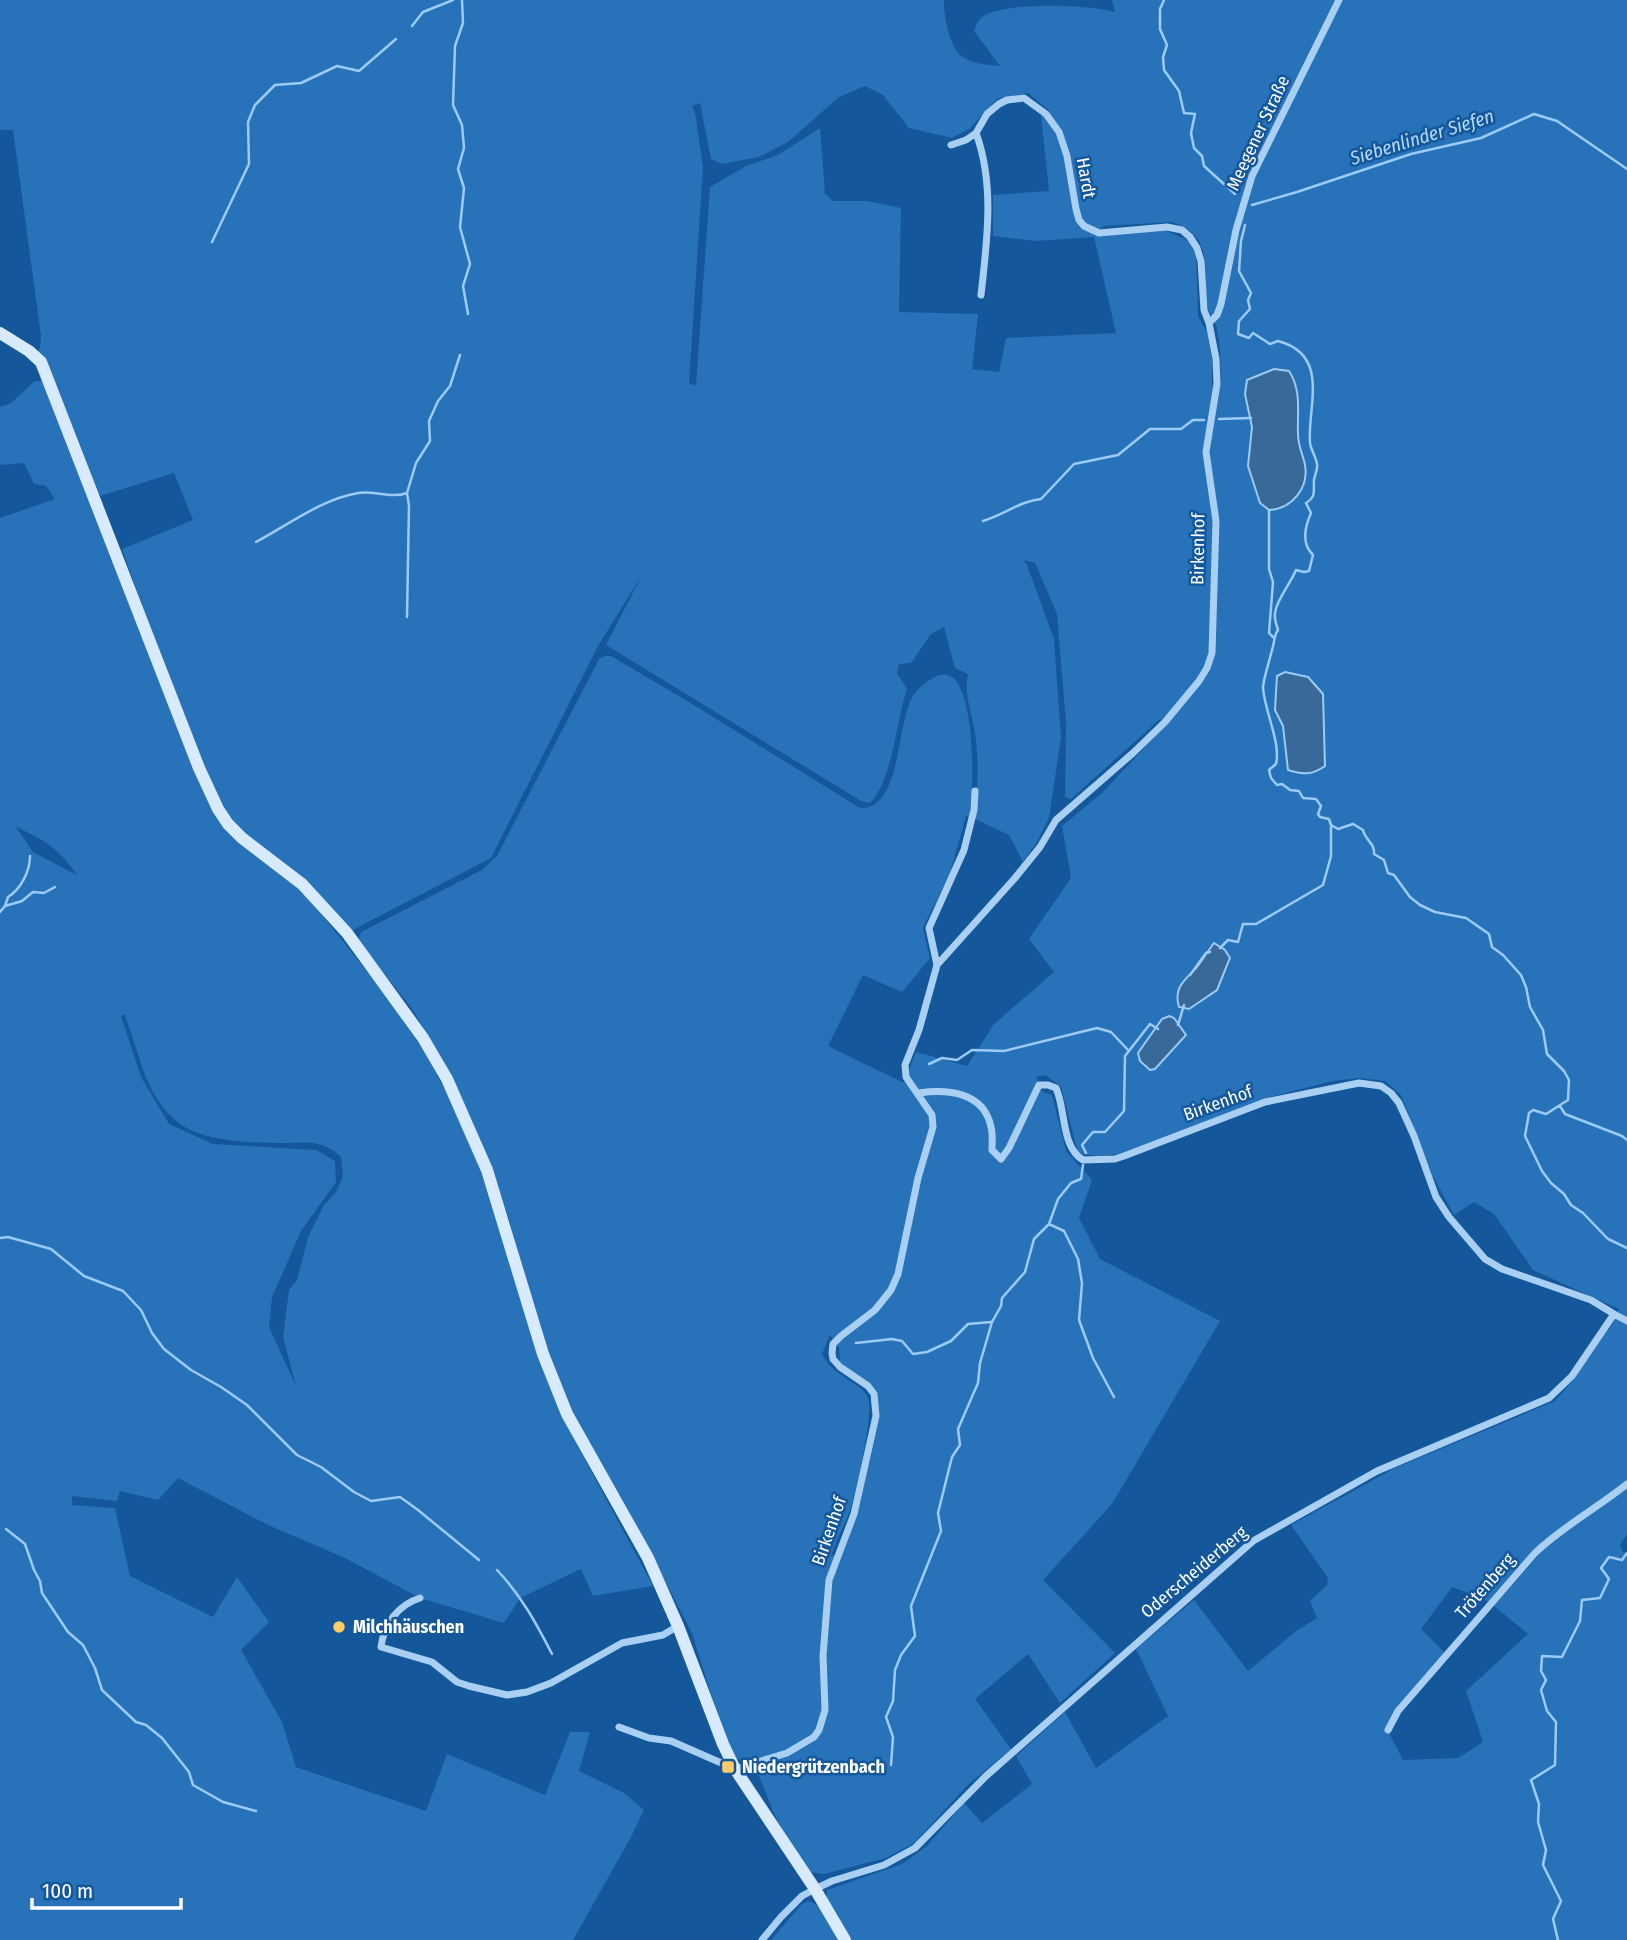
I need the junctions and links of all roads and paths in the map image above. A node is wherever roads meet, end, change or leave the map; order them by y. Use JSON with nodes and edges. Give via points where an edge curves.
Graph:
{"nodes":[{"id":1,"x":1339,"y":0,"type":"edge"},
{"id":2,"x":976,"y":133,"type":"junction"},
{"id":3,"x":951,"y":145,"type":"dead end"},
{"id":4,"x":981,"y":295,"type":"dead end"},
{"id":5,"x":1209,"y":323,"type":"junction"},
{"id":6,"x":0,"y":332,"type":"edge"},
{"id":7,"x":975,"y":791,"type":"dead end"},
{"id":8,"x":937,"y":965,"type":"junction"},
{"id":9,"x":919,"y":1093,"type":"junction"},
{"id":10,"x":1614,"y":1314,"type":"junction"},
{"id":11,"x":1627,"y":1321,"type":"edge"},
{"id":12,"x":1627,"y":1484,"type":"edge"},
{"id":13,"x":420,"y":1598,"type":"dead end"},
{"id":14,"x":678,"y":1626,"type":"junction"},
{"id":15,"x":619,"y":1727,"type":"dead end"},
{"id":16,"x":1388,"y":1730,"type":"dead end"},
{"id":17,"x":735,"y":1769,"type":"junction"},
{"id":18,"x":815,"y":1889,"type":"junction"},
{"id":19,"x":762,"y":1940,"type":"edge"},
{"id":20,"x":845,"y":1940,"type":"edge"}],
"edges":[{"from":1,"to":5,"type":"street","name":"Meegener Straße","via":[[1252,176],[1221,304]]},
{"from":2,"to":3,"type":"street","name":"Hardt"},
{"from":2,"to":4,"type":"street","via":[[990,213]]},
{"from":2,"to":5,"type":"street","name":"Hardt","via":[[987,114],[1007,100],[1024,98],[1040,108],[1059,132],[1084,226],[1099,233],[1156,227],[1182,230],[1191,237],[1201,261]]},
{"from":5,"to":8,"type":"street","name":"Birkenhof","via":[[1217,384],[1206,452],[1216,521],[1214,633],[1207,667],[1165,722],[1056,820],[1015,878]]},
{"from":6,"to":14,"type":"street","via":[[36,356],[44,370],[218,808],[242,838],[316,898],[386,984],[447,1079],[487,1170],[543,1354],[567,1414],[648,1558]]},
{"from":7,"to":8,"type":"street","name":"Birkenhof","via":[[964,850],[929,928]]},
{"from":8,"to":9,"type":"street","name":"Birkenhof","via":[[905,1065],[906,1076]]},
{"from":9,"to":10,"type":"street","name":"Birkenhof","via":[[946,1090],[974,1100],[988,1118],[992,1150],[1001,1159],[1039,1085],[1056,1088],[1071,1149],[1083,1160],[1115,1159],[1265,1102],[1359,1083],[1381,1086],[1399,1103],[1436,1197],[1480,1254],[1502,1269],[1591,1300]]},
{"from":9,"to":17,"type":"street","name":"Birkenhof","via":[[933,1126],[898,1274],[876,1310],[833,1344],[833,1359],[839,1367],[874,1394],[876,1416],[854,1514],[833,1566],[827,1596],[823,1721],[804,1744]]},
{"from":10,"to":11,"type":"street"},
{"from":10,"to":18,"type":"street","name":"Oderscheiderberg","via":[[1572,1376],[1549,1398],[1377,1471],[1253,1541],[986,1776],[915,1848],[884,1865]]},
{"from":12,"to":16,"type":"street","name":"Trötenberg","via":[[1535,1553],[1398,1711]]},
{"from":13,"to":14,"type":"street","via":[[391,1618],[381,1647],[432,1662],[457,1682],[507,1695],[551,1683],[622,1643],[663,1635]]},
{"from":14,"to":17,"type":"street"},
{"from":15,"to":17,"type":"street","via":[[671,1741]]},
{"from":17,"to":18,"type":"street"},
{"from":18,"to":19,"type":"street","name":"Oderscheiderberg","via":[[795,1903]]},
{"from":18,"to":20,"type":"street"}]}
